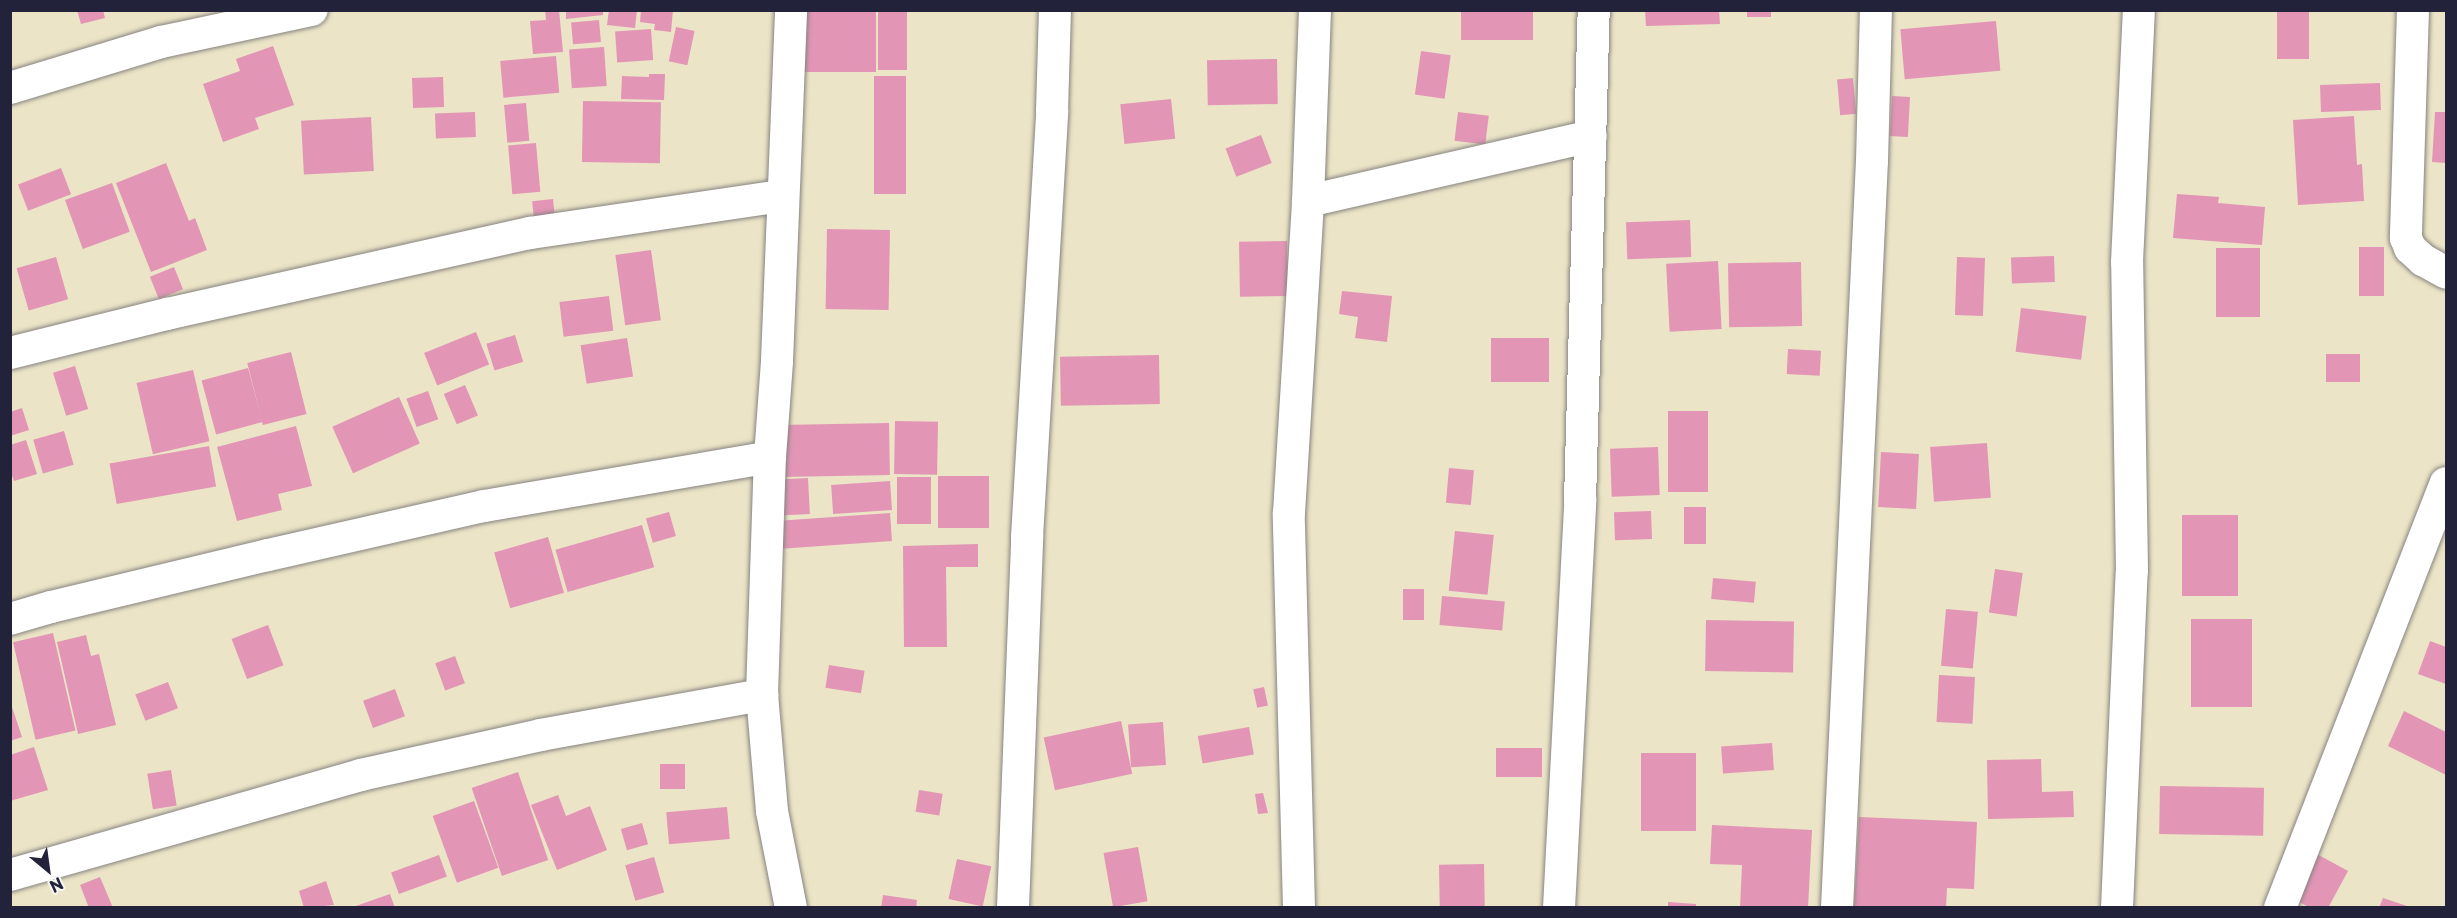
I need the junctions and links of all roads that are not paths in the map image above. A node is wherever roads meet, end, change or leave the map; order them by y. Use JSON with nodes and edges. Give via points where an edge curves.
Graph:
{"nodes":[{"id":1,"x":312,"y":10,"type":"edge"},
{"id":2,"x":791,"y":10,"type":"edge"},
{"id":3,"x":1055,"y":10,"type":"edge"},
{"id":4,"x":1315,"y":10,"type":"edge"},
{"id":5,"x":1594,"y":10,"type":"edge"},
{"id":6,"x":1876,"y":10,"type":"edge"},
{"id":7,"x":2139,"y":10,"type":"edge"},
{"id":8,"x":2413,"y":10,"type":"edge"},
{"id":9,"x":10,"y":88,"type":"edge"},
{"id":10,"x":1591,"y":136,"type":"junction"},
{"id":11,"x":782,"y":196,"type":"junction"},
{"id":12,"x":1308,"y":201,"type":"junction"},
{"id":13,"x":2446,"y":273,"type":"edge"},
{"id":14,"x":10,"y":353,"type":"edge"},
{"id":15,"x":770,"y":457,"type":"junction"},
{"id":16,"x":2446,"y":483,"type":"edge"},
{"id":17,"x":10,"y":619,"type":"edge"},
{"id":18,"x":762,"y":695,"type":"junction"},
{"id":19,"x":10,"y":875,"type":"edge"},
{"id":20,"x":791,"y":908,"type":"edge"},
{"id":21,"x":1013,"y":908,"type":"edge"},
{"id":22,"x":1299,"y":908,"type":"edge"},
{"id":23,"x":1559,"y":908,"type":"edge"},
{"id":24,"x":1837,"y":908,"type":"edge"},
{"id":25,"x":2117,"y":908,"type":"edge"},
{"id":26,"x":2280,"y":908,"type":"edge"}],
"edges":[{"from":1,"to":9,"type":"street","via":[[161,42]]},
{"from":2,"to":11,"type":"street"},
{"from":3,"to":21,"type":"street","via":[[1027,537]]},
{"from":4,"to":12,"type":"street"},
{"from":5,"to":10,"type":"street"},
{"from":6,"to":24,"type":"street"},
{"from":7,"to":25,"type":"street","via":[[2127,262],[2132,571]]},
{"from":8,"to":13,"type":"street","via":[[2406,238],[2423,260]]},
{"from":10,"to":12,"type":"street"},
{"from":10,"to":23,"type":"street","via":[[1580,501]]},
{"from":11,"to":14,"type":"street","via":[[530,233]]},
{"from":11,"to":15,"type":"street"},
{"from":12,"to":22,"type":"street","via":[[1289,513]]},
{"from":15,"to":17,"type":"street","via":[[484,506]]},
{"from":15,"to":18,"type":"street"},
{"from":16,"to":26,"type":"street"},
{"from":18,"to":19,"type":"street","via":[[541,735],[361,775]]},
{"from":18,"to":20,"type":"street","via":[[772,811]]}]}
